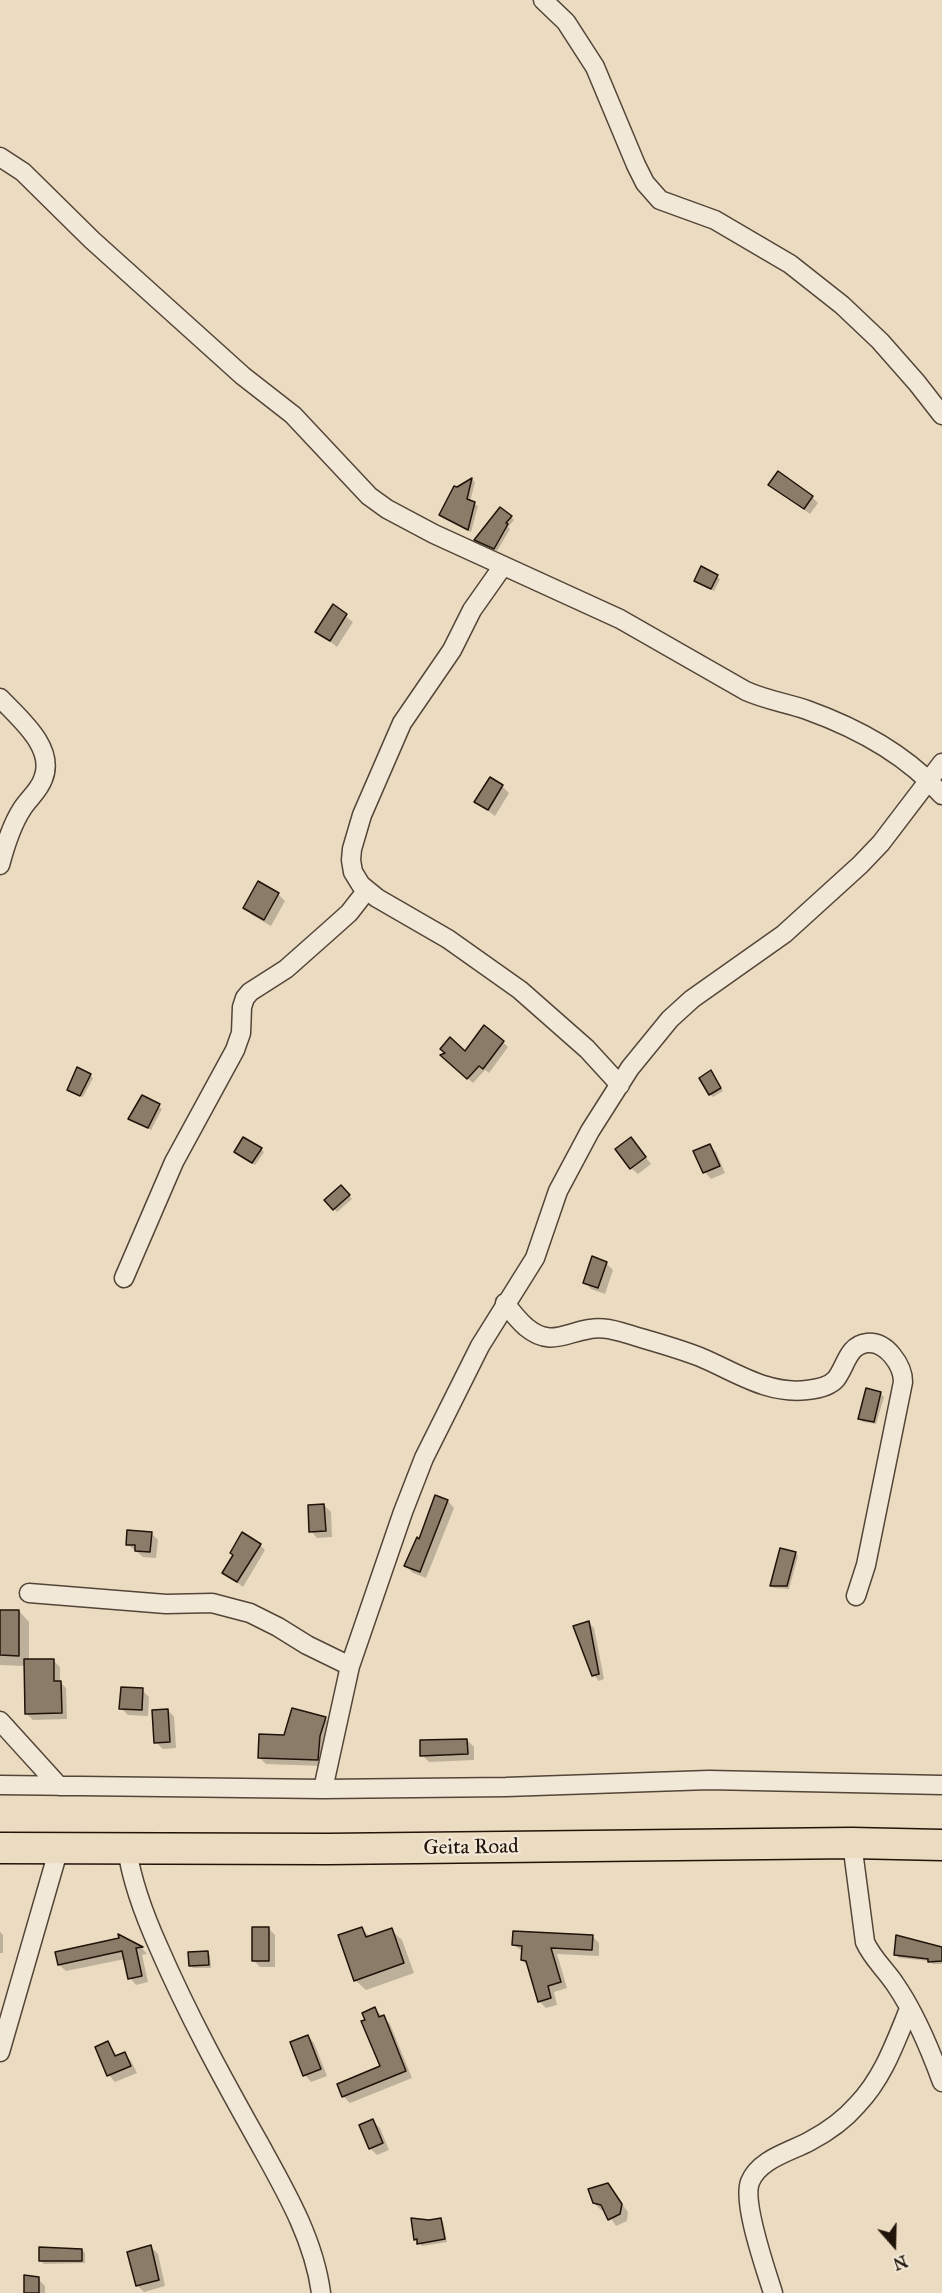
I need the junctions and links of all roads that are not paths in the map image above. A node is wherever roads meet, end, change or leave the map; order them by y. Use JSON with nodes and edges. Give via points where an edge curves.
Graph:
{"nodes":[{"id":1,"x":543,"y":0,"type":"edge"},
{"id":2,"x":0,"y":157,"type":"edge"},
{"id":3,"x":942,"y":415,"type":"edge"},
{"id":4,"x":503,"y":566,"type":"junction"},
{"id":5,"x":0,"y":698,"type":"edge"},
{"id":6,"x":942,"y":762,"type":"edge"},
{"id":7,"x":928,"y":779,"type":"junction"},
{"id":8,"x":942,"y":795,"type":"edge"},
{"id":9,"x":0,"y":865,"type":"edge"},
{"id":10,"x":367,"y":890,"type":"junction"},
{"id":11,"x":620,"y":1085,"type":"junction"},
{"id":12,"x":124,"y":1278,"type":"dead end"},
{"id":13,"x":505,"y":1303,"type":"junction"},
{"id":14,"x":29,"y":1593,"type":"dead end"},
{"id":15,"x":856,"y":1596,"type":"dead end"},
{"id":16,"x":350,"y":1666,"type":"junction"},
{"id":17,"x":0,"y":1721,"type":"edge"},
{"id":18,"x":0,"y":1785,"type":"edge"},
{"id":19,"x":942,"y":1785,"type":"edge"},
{"id":20,"x":59,"y":1786,"type":"junction"},
{"id":21,"x":323,"y":1789,"type":"junction"},
{"id":22,"x":852,"y":1843,"type":"junction"},
{"id":23,"x":942,"y":1845,"type":"edge"},
{"id":24,"x":0,"y":1848,"type":"edge"},
{"id":25,"x":59,"y":1848,"type":"junction"},
{"id":26,"x":127,"y":1849,"type":"junction"},
{"id":27,"x":909,"y":2009,"type":"junction"},
{"id":28,"x":0,"y":2052,"type":"edge"},
{"id":29,"x":942,"y":2082,"type":"edge"},
{"id":30,"x":321,"y":2293,"type":"edge"},
{"id":31,"x":773,"y":2293,"type":"edge"}],
"edges":[{"from":1,"to":3,"type":"street","via":[[566,22],[595,67],[636,165],[660,200],[715,220],[790,264],[880,341]]},
{"from":2,"to":4,"type":"street","via":[[23,172],[92,240],[292,416],[369,496],[434,534]]},
{"from":4,"to":7,"type":"street","via":[[620,619],[746,691],[807,710],[854,731],[888,749]]},
{"from":4,"to":10,"type":"street","via":[[402,723],[376,780],[351,860],[353,872]]},
{"from":5,"to":9,"type":"street","via":[[40,744],[45,776],[22,807]]},
{"from":6,"to":7,"type":"street"},
{"from":7,"to":8,"type":"street"},
{"from":7,"to":11,"type":"street","via":[[860,865],[784,934],[670,1019]]},
{"from":10,"to":11,"type":"street","via":[[520,990],[587,1049]]},
{"from":10,"to":12,"type":"street","via":[[349,914],[286,969],[245,998],[235,1050],[174,1162]]},
{"from":11,"to":13,"type":"street","via":[[563,1181],[535,1258]]},
{"from":13,"to":15,"type":"street","via":[[524,1325],[548,1339],[604,1328],[698,1356],[777,1389],[805,1391],[826,1386],[836,1379],[850,1352],[866,1343],[886,1350],[903,1371],[903,1383],[866,1565]]},
{"from":13,"to":16,"type":"street","via":[[424,1458]]},
{"from":14,"to":16,"type":"street","via":[[166,1604],[212,1603],[250,1613]]},
{"from":16,"to":21,"type":"street"},
{"from":17,"to":20,"type":"street"},
{"from":18,"to":20,"type":"street"},
{"from":19,"to":21,"type":"street","via":[[709,1780]]},
{"from":20,"to":21,"type":"street"},
{"from":22,"to":23,"type":"highway","name":"Geita Road"},
{"from":22,"to":26,"type":"highway","name":"Geita Road"},
{"from":22,"to":27,"type":"street","via":[[865,1941]]},
{"from":24,"to":25,"type":"highway","name":"Geita Road"},
{"from":25,"to":26,"type":"highway","name":"Geita Road"},
{"from":25,"to":28,"type":"street"},
{"from":26,"to":30,"type":"street","via":[[146,1919],[171,1978],[296,2212],[314,2255]]},
{"from":27,"to":29,"type":"street"},
{"from":27,"to":31,"type":"street","via":[[886,2065],[858,2105],[835,2125],[763,2166],[749,2184],[757,2241]]}]}
